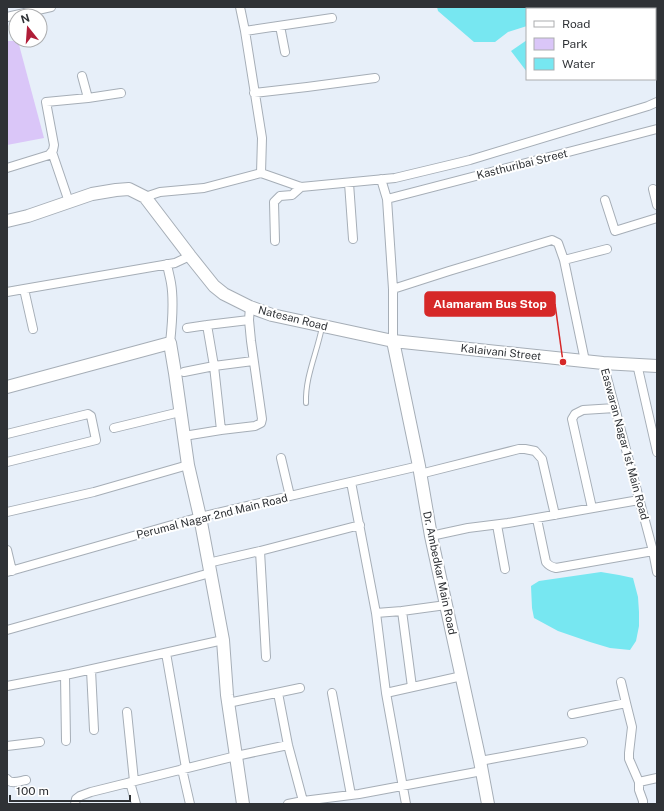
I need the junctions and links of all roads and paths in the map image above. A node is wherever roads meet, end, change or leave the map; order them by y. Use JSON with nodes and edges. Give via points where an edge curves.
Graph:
{"nodes":[{"id":1,"x":240,"y":7,"type":"edge"},
{"id":2,"x":332,"y":18,"type":"dead end"},
{"id":3,"x":280,"y":26,"type":"junction"},
{"id":4,"x":244,"y":32,"type":"junction"},
{"id":5,"x":285,"y":52,"type":"dead end"},
{"id":6,"x":82,"y":76,"type":"dead end"},
{"id":7,"x":375,"y":78,"type":"dead end"},
{"id":8,"x":121,"y":93,"type":"dead end"},
{"id":9,"x":254,"y":93,"type":"junction"},
{"id":10,"x":88,"y":98,"type":"junction"},
{"id":11,"x":657,"y":102,"type":"edge"},
{"id":12,"x":657,"y":129,"type":"edge"},
{"id":13,"x":52,"y":152,"type":"junction"},
{"id":14,"x":7,"y":168,"type":"edge"},
{"id":15,"x":261,"y":173,"type":"junction"},
{"id":16,"x":381,"y":179,"type":"junction"},
{"id":17,"x":349,"y":183,"type":"junction"},
{"id":18,"x":301,"y":187,"type":"junction"},
{"id":19,"x":653,"y":190,"type":"dead end"},
{"id":20,"x":145,"y":197,"type":"junction"},
{"id":21,"x":387,"y":199,"type":"junction"},
{"id":22,"x":605,"y":200,"type":"dead end"},
{"id":23,"x":69,"y":202,"type":"junction"},
{"id":24,"x":657,"y":205,"type":"edge"},
{"id":25,"x":657,"y":218,"type":"edge"},
{"id":26,"x":7,"y":221,"type":"edge"},
{"id":27,"x":353,"y":239,"type":"dead end"},
{"id":28,"x":275,"y":241,"type":"dead end"},
{"id":29,"x":607,"y":249,"type":"dead end"},
{"id":30,"x":190,"y":256,"type":"junction"},
{"id":31,"x":564,"y":260,"type":"junction"},
{"id":32,"x":167,"y":264,"type":"junction"},
{"id":33,"x":393,"y":289,"type":"junction"},
{"id":34,"x":24,"y":290,"type":"junction"},
{"id":35,"x":7,"y":292,"type":"edge"},
{"id":36,"x":250,"y":307,"type":"junction"},
{"id":37,"x":249,"y":320,"type":"junction"},
{"id":38,"x":207,"y":325,"type":"junction"},
{"id":39,"x":323,"y":326,"type":"junction"},
{"id":40,"x":187,"y":328,"type":"dead end"},
{"id":41,"x":33,"y":329,"type":"dead end"},
{"id":42,"x":393,"y":341,"type":"junction"},
{"id":43,"x":170,"y":343,"type":"junction"},
{"id":44,"x":253,"y":361,"type":"junction"},
{"id":45,"x":585,"y":361,"type":"junction"},
{"id":46,"x":603,"y":363,"type":"junction"},
{"id":47,"x":637,"y":364,"type":"junction"},
{"id":48,"x":214,"y":366,"type":"junction"},
{"id":49,"x":657,"y":366,"type":"edge"},
{"id":50,"x":184,"y":372,"type":"dead end"},
{"id":51,"x":7,"y":386,"type":"edge"},
{"id":52,"x":306,"y":403,"type":"dead end"},
{"id":53,"x":615,"y":408,"type":"junction"},
{"id":54,"x":180,"y":412,"type":"junction"},
{"id":55,"x":114,"y":428,"type":"dead end"},
{"id":56,"x":221,"y":430,"type":"junction"},
{"id":57,"x":7,"y":434,"type":"edge"},
{"id":58,"x":184,"y":436,"type":"junction"},
{"id":59,"x":657,"y":452,"type":"edge"},
{"id":60,"x":281,"y":458,"type":"dead end"},
{"id":61,"x":7,"y":462,"type":"edge"},
{"id":62,"x":188,"y":465,"type":"junction"},
{"id":63,"x":420,"y":470,"type":"junction"},
{"id":64,"x":351,"y":482,"type":"junction"},
{"id":65,"x":290,"y":496,"type":"junction"},
{"id":66,"x":640,"y":500,"type":"junction"},
{"id":67,"x":592,"y":508,"type":"junction"},
{"id":68,"x":7,"y":512,"type":"edge"},
{"id":69,"x":554,"y":515,"type":"junction"},
{"id":70,"x":200,"y":517,"type":"junction"},
{"id":71,"x":536,"y":519,"type":"junction"},
{"id":72,"x":360,"y":525,"type":"junction"},
{"id":73,"x":497,"y":525,"type":"junction"},
{"id":74,"x":431,"y":536,"type":"junction"},
{"id":75,"x":7,"y":550,"type":"edge"},
{"id":76,"x":260,"y":551,"type":"junction"},
{"id":77,"x":653,"y":551,"type":"junction"},
{"id":78,"x":209,"y":568,"type":"junction"},
{"id":79,"x":505,"y":569,"type":"dead end"},
{"id":80,"x":10,"y":571,"type":"edge"},
{"id":81,"x":657,"y":572,"type":"edge"},
{"id":82,"x":446,"y":605,"type":"junction"},
{"id":83,"x":402,"y":611,"type":"junction"},
{"id":84,"x":376,"y":613,"type":"junction"},
{"id":85,"x":7,"y":630,"type":"edge"},
{"id":86,"x":223,"y":640,"type":"junction"},
{"id":87,"x":166,"y":653,"type":"junction"},
{"id":88,"x":266,"y":657,"type":"dead end"},
{"id":89,"x":90,"y":670,"type":"junction"},
{"id":90,"x":65,"y":675,"type":"junction"},
{"id":91,"x":462,"y":676,"type":"junction"},
{"id":92,"x":621,"y":682,"type":"dead end"},
{"id":93,"x":7,"y":686,"type":"edge"},
{"id":94,"x":412,"y":687,"type":"junction"},
{"id":95,"x":300,"y":688,"type":"dead end"},
{"id":96,"x":278,"y":693,"type":"junction"},
{"id":97,"x":332,"y":693,"type":"dead end"},
{"id":98,"x":386,"y":693,"type":"junction"},
{"id":99,"x":228,"y":703,"type":"junction"},
{"id":100,"x":626,"y":703,"type":"junction"},
{"id":101,"x":127,"y":712,"type":"dead end"},
{"id":102,"x":572,"y":714,"type":"dead end"},
{"id":103,"x":94,"y":730,"type":"dead end"},
{"id":104,"x":66,"y":741,"type":"dead end"},
{"id":105,"x":40,"y":742,"type":"dead end"},
{"id":106,"x":583,"y":742,"type":"dead end"},
{"id":107,"x":288,"y":745,"type":"junction"},
{"id":108,"x":7,"y":746,"type":"edge"},
{"id":109,"x":236,"y":756,"type":"junction"},
{"id":110,"x":481,"y":766,"type":"junction"},
{"id":111,"x":184,"y":769,"type":"junction"},
{"id":112,"x":657,"y":778,"type":"edge"},
{"id":113,"x":7,"y":779,"type":"edge"},
{"id":114,"x":26,"y":780,"type":"dead end"},
{"id":115,"x":132,"y":782,"type":"junction"},
{"id":116,"x":640,"y":782,"type":"junction"},
{"id":117,"x":403,"y":786,"type":"junction"},
{"id":118,"x":351,"y":795,"type":"junction"},
{"id":119,"x":303,"y":801,"type":"junction"},
{"id":120,"x":75,"y":804,"type":"edge"},
{"id":121,"x":136,"y":804,"type":"edge"},
{"id":122,"x":190,"y":804,"type":"edge"},
{"id":123,"x":243,"y":804,"type":"edge"},
{"id":124,"x":288,"y":804,"type":"edge"},
{"id":125,"x":406,"y":804,"type":"edge"},
{"id":126,"x":488,"y":804,"type":"edge"},
{"id":127,"x":643,"y":804,"type":"edge"}],
"edges":[{"from":1,"to":4,"type":"street"},
{"from":2,"to":3,"type":"street"},
{"from":3,"to":4,"type":"street"},
{"from":3,"to":5,"type":"street"},
{"from":4,"to":9,"type":"street"},
{"from":6,"to":10,"type":"street"},
{"from":7,"to":9,"type":"street"},
{"from":8,"to":10,"type":"street"},
{"from":9,"to":15,"type":"street","via":[[262,138]]},
{"from":10,"to":13,"type":"street","via":[[46,102],[54,145]]},
{"from":11,"to":16,"type":"street","via":[[470,160]]},
{"from":12,"to":21,"type":"street","name":"Kasthuribai Street"},
{"from":13,"to":14,"type":"street"},
{"from":13,"to":23,"type":"street"},
{"from":15,"to":18,"type":"street"},
{"from":15,"to":20,"type":"street","via":[[204,188],[160,192]]},
{"from":16,"to":17,"type":"street"},
{"from":16,"to":21,"type":"street"},
{"from":17,"to":18,"type":"street"},
{"from":17,"to":27,"type":"street"},
{"from":18,"to":28,"type":"street","via":[[292,195],[280,196],[274,202]]},
{"from":19,"to":24,"type":"street"},
{"from":20,"to":23,"type":"street","via":[[130,189],[92,194]]},
{"from":20,"to":30,"type":"street","name":"Natesan Road"},
{"from":21,"to":33,"type":"street"},
{"from":22,"to":25,"type":"street","via":[[615,231]]},
{"from":23,"to":26,"type":"street"},
{"from":29,"to":31,"type":"street"},
{"from":30,"to":32,"type":"street"},
{"from":30,"to":36,"type":"street","name":"Natesan Road","via":[[214,286]]},
{"from":31,"to":33,"type":"street","via":[[558,243],[552,240]]},
{"from":31,"to":45,"type":"street"},
{"from":32,"to":34,"type":"street"},
{"from":32,"to":43,"type":"street","via":[[172,284]]},
{"from":33,"to":42,"type":"street"},
{"from":34,"to":35,"type":"street"},
{"from":34,"to":41,"type":"street"},
{"from":36,"to":37,"type":"street"},
{"from":36,"to":39,"type":"street","name":"Natesan Road","via":[[272,315]]},
{"from":37,"to":38,"type":"street"},
{"from":37,"to":44,"type":"street"},
{"from":38,"to":40,"type":"street"},
{"from":38,"to":48,"type":"street"},
{"from":39,"to":42,"type":"street","name":"Natesan Road"},
{"from":39,"to":52,"type":"lane","via":[[312,363]]},
{"from":42,"to":45,"type":"street","name":"Kalaivani Street"},
{"from":42,"to":63,"type":"street","name":"Dr. Ambedkar Main Road"},
{"from":43,"to":51,"type":"street"},
{"from":43,"to":54,"type":"street"},
{"from":44,"to":48,"type":"street"},
{"from":44,"to":56,"type":"street","via":[[262,423]]},
{"from":45,"to":46,"type":"street","name":"Kalaivani Street"},
{"from":46,"to":47,"type":"street","name":"Kalaivani Street"},
{"from":46,"to":53,"type":"street","name":"Easwaran Nagar 1st Main Road"},
{"from":47,"to":49,"type":"street","name":"Kalaivani Street"},
{"from":47,"to":59,"type":"street"},
{"from":48,"to":50,"type":"street"},
{"from":48,"to":56,"type":"street"},
{"from":53,"to":66,"type":"street","name":"Easwaran Nagar 1st Main Road"},
{"from":53,"to":67,"type":"street","via":[[583,410],[572,419]]},
{"from":54,"to":55,"type":"street"},
{"from":54,"to":58,"type":"street"},
{"from":56,"to":58,"type":"street"},
{"from":57,"to":61,"type":"street","via":[[88,414],[93,420],[96,440]]},
{"from":58,"to":62,"type":"street"},
{"from":60,"to":65,"type":"street"},
{"from":62,"to":68,"type":"street","via":[[94,492]]},
{"from":62,"to":70,"type":"street"},
{"from":63,"to":64,"type":"street","name":"Perumal Nagar 2nd Main Road"},
{"from":63,"to":69,"type":"street","name":"Perumal Nagar 2nd Main Road","via":[[519,449],[535,451],[542,459]]},
{"from":63,"to":74,"type":"street","name":"Dr. Ambedkar Main Road"},
{"from":64,"to":65,"type":"street","name":"Perumal Nagar 2nd Main Road"},
{"from":64,"to":72,"type":"street"},
{"from":65,"to":70,"type":"street","name":"Perumal Nagar 2nd Main Road"},
{"from":66,"to":67,"type":"street"},
{"from":66,"to":77,"type":"street","name":"Easwaran Nagar 1st Main Road"},
{"from":67,"to":69,"type":"street"},
{"from":69,"to":71,"type":"street"},
{"from":70,"to":78,"type":"street"},
{"from":70,"to":80,"type":"street","name":"Perumal Nagar 2nd Main Road"},
{"from":71,"to":73,"type":"street"},
{"from":71,"to":77,"type":"street","via":[[546,562],[551,567]]},
{"from":72,"to":76,"type":"street"},
{"from":72,"to":84,"type":"street"},
{"from":73,"to":74,"type":"street"},
{"from":73,"to":79,"type":"street"},
{"from":74,"to":82,"type":"street","name":"Dr. Ambedkar Main Road"},
{"from":75,"to":80,"type":"street"},
{"from":76,"to":78,"type":"street"},
{"from":76,"to":88,"type":"street"},
{"from":77,"to":81,"type":"street","name":"Easwaran Nagar 1st Main Road"},
{"from":78,"to":85,"type":"street"},
{"from":78,"to":86,"type":"street"},
{"from":82,"to":83,"type":"street"},
{"from":82,"to":91,"type":"street","name":"Dr. Ambedkar Main Road"},
{"from":83,"to":84,"type":"street"},
{"from":83,"to":94,"type":"street"},
{"from":84,"to":98,"type":"street"},
{"from":86,"to":87,"type":"street"},
{"from":86,"to":99,"type":"street"},
{"from":87,"to":89,"type":"street"},
{"from":87,"to":111,"type":"street"},
{"from":89,"to":90,"type":"street"},
{"from":89,"to":103,"type":"street"},
{"from":90,"to":93,"type":"street"},
{"from":90,"to":104,"type":"street"},
{"from":91,"to":94,"type":"street"},
{"from":91,"to":110,"type":"street","name":"Dr. Ambedkar Main Road"},
{"from":92,"to":100,"type":"street"},
{"from":94,"to":98,"type":"street"},
{"from":95,"to":96,"type":"street"},
{"from":96,"to":99,"type":"street"},
{"from":96,"to":107,"type":"street"},
{"from":97,"to":118,"type":"street"},
{"from":98,"to":117,"type":"street"},
{"from":99,"to":109,"type":"street"},
{"from":100,"to":102,"type":"street"},
{"from":100,"to":116,"type":"street","via":[[632,727],[629,759]]},
{"from":101,"to":115,"type":"street"},
{"from":105,"to":108,"type":"street"},
{"from":106,"to":110,"type":"street"},
{"from":107,"to":109,"type":"street"},
{"from":107,"to":119,"type":"street"},
{"from":109,"to":111,"type":"street"},
{"from":109,"to":123,"type":"street"},
{"from":110,"to":117,"type":"street"},
{"from":110,"to":126,"type":"street","name":"Dr. Ambedkar Main Road"},
{"from":111,"to":115,"type":"street"},
{"from":111,"to":122,"type":"street"},
{"from":112,"to":116,"type":"street"},
{"from":113,"to":114,"type":"street","via":[[11,782]]},
{"from":115,"to":120,"type":"street","via":[[80,796]]},
{"from":115,"to":121,"type":"street"},
{"from":116,"to":127,"type":"street","via":[[639,790]]},
{"from":117,"to":118,"type":"street"},
{"from":117,"to":125,"type":"street"},
{"from":118,"to":119,"type":"street"},
{"from":119,"to":124,"type":"street"}]}
